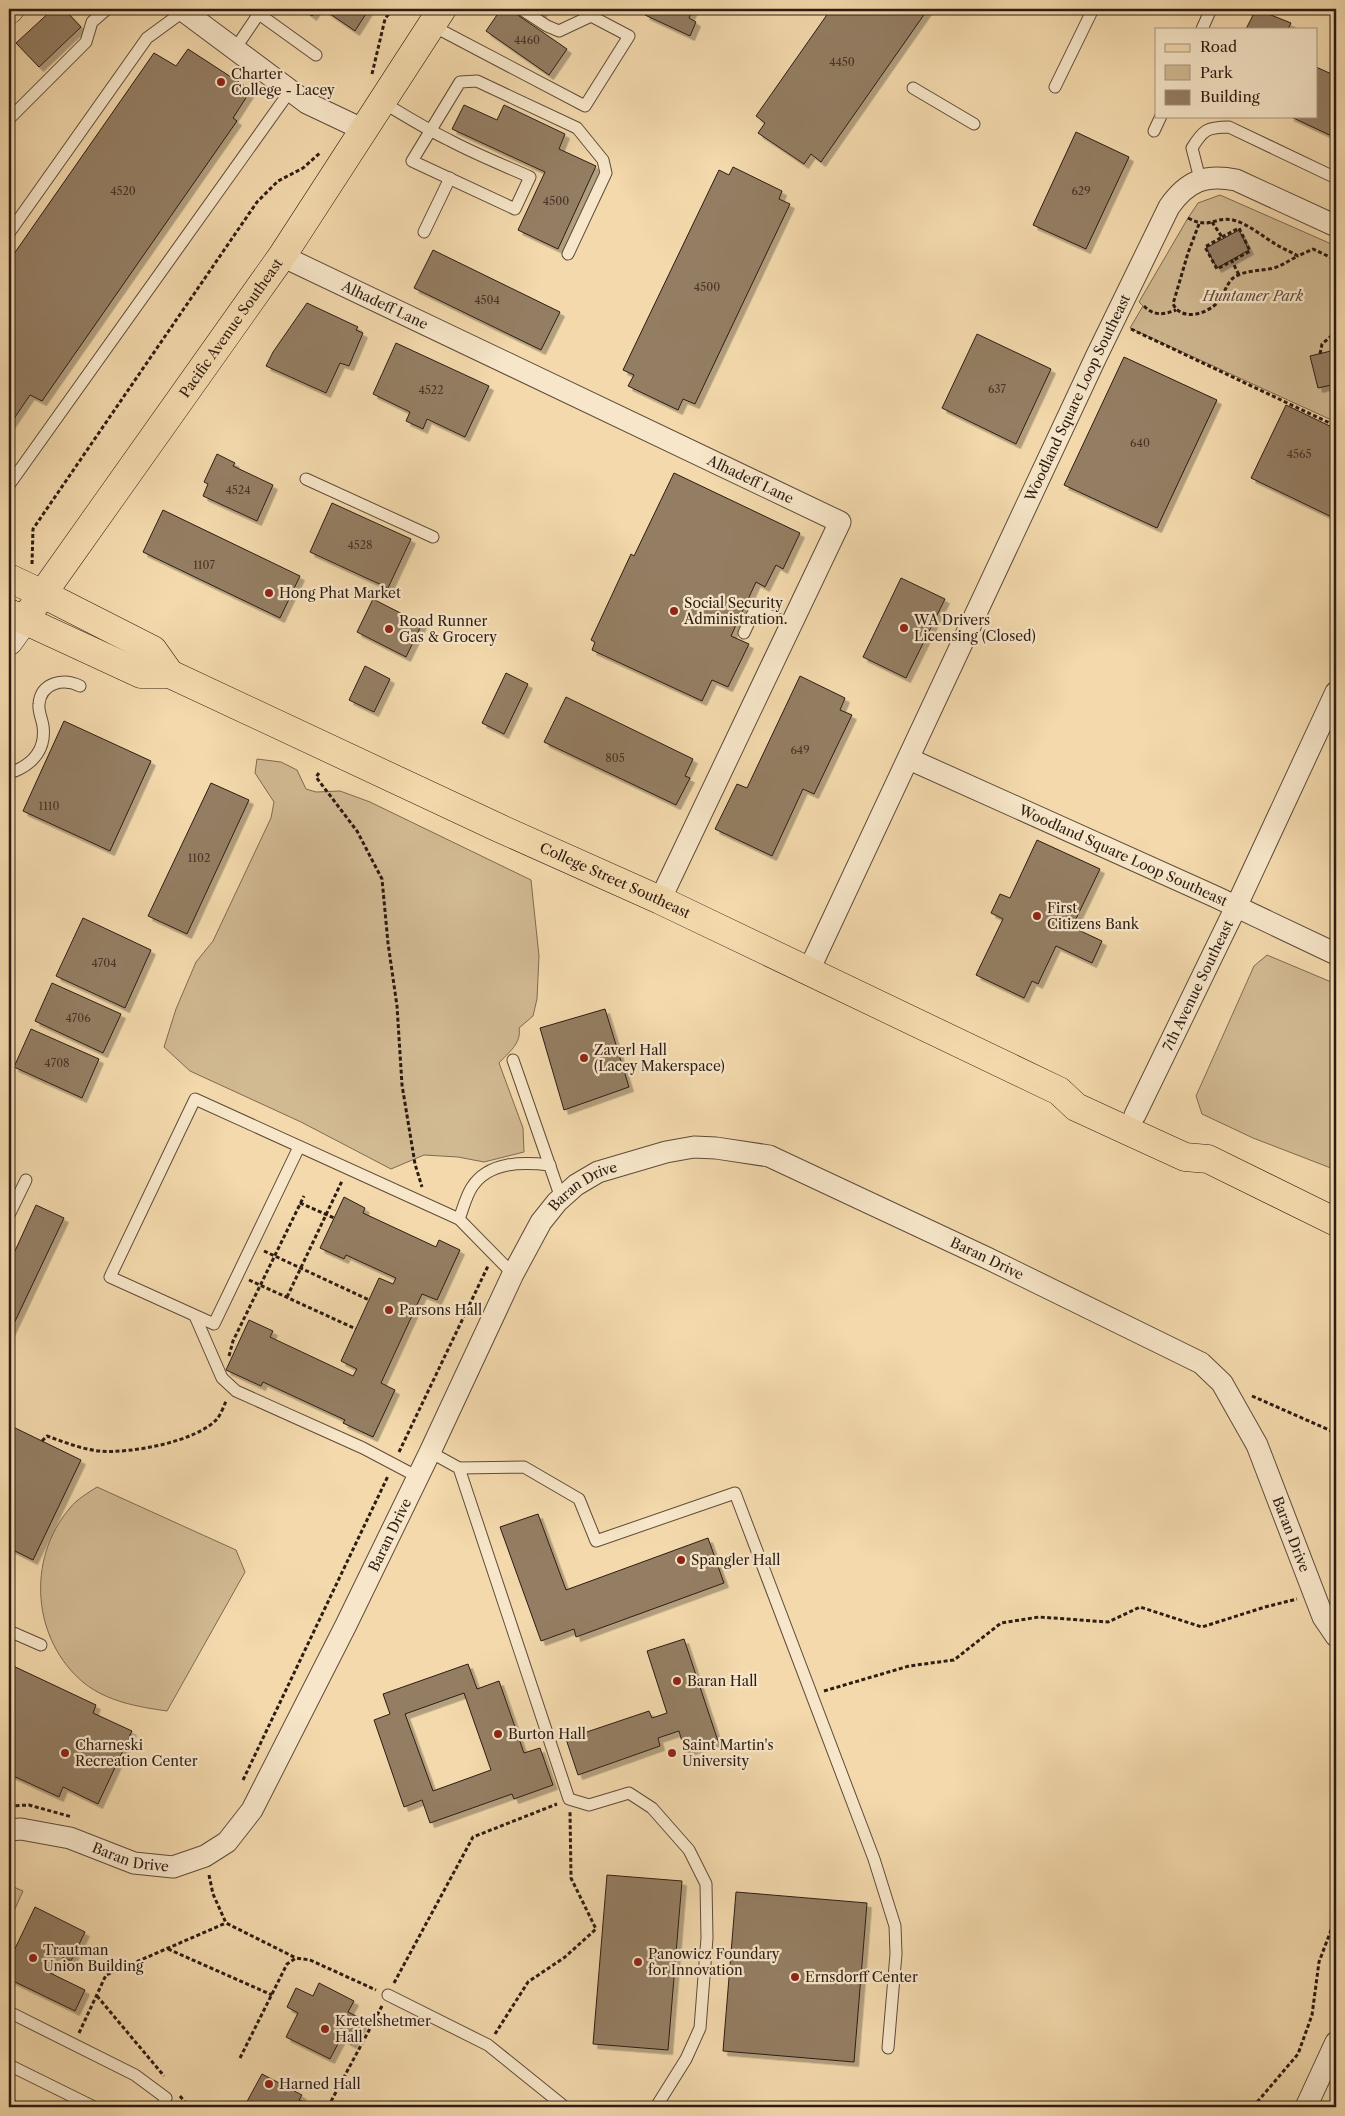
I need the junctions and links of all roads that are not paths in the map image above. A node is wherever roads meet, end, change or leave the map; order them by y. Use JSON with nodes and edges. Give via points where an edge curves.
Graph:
{"nodes":[{"id":1,"x":107,"y":9,"type":"edge"},
{"id":2,"x":521,"y":9,"type":"edge"},
{"id":3,"x":1093,"y":9,"type":"edge"},
{"id":4,"x":1211,"y":9,"type":"edge"},
{"id":5,"x":260,"y":11,"type":"edge"},
{"id":6,"x":191,"y":12,"type":"edge"},
{"id":7,"x":437,"y":17,"type":"edge"},
{"id":8,"x":1202,"y":28,"type":"edge"},
{"id":9,"x":235,"y":49,"type":"junction"},
{"id":10,"x":316,"y":55,"type":"dead end"},
{"id":11,"x":1055,"y":87,"type":"dead end"},
{"id":12,"x":914,"y":88,"type":"dead end"},
{"id":13,"x":290,"y":91,"type":"junction"},
{"id":14,"x":376,"y":92,"type":"junction"},
{"id":15,"x":1160,"y":118,"type":"edge"},
{"id":16,"x":9,"y":119,"type":"edge"},
{"id":17,"x":974,"y":124,"type":"dead end"},
{"id":18,"x":430,"y":129,"type":"junction"},
{"id":19,"x":364,"y":130,"type":"junction"},
{"id":20,"x":1154,"y":131,"type":"dead end"},
{"id":21,"x":450,"y":178,"type":"junction"},
{"id":22,"x":1336,"y":178,"type":"edge"},
{"id":23,"x":1200,"y":179,"type":"junction"},
{"id":24,"x":1336,"y":226,"type":"edge"},
{"id":25,"x":424,"y":232,"type":"dead end"},
{"id":26,"x":9,"y":233,"type":"edge"},
{"id":27,"x":568,"y":254,"type":"dead end"},
{"id":28,"x":282,"y":256,"type":"junction"},
{"id":29,"x":306,"y":479,"type":"dead end"},
{"id":30,"x":9,"y":485,"type":"edge"},
{"id":31,"x":433,"y":537,"type":"dead end"},
{"id":32,"x":12,"y":580,"type":"edge"},
{"id":33,"x":44,"y":594,"type":"junction"},
{"id":34,"x":14,"y":625,"type":"edge"},
{"id":35,"x":791,"y":625,"type":"junction"},
{"id":36,"x":744,"y":633,"type":"dead end"},
{"id":37,"x":170,"y":674,"type":"junction"},
{"id":38,"x":80,"y":686,"type":"dead end"},
{"id":39,"x":1336,"y":692,"type":"edge"},
{"id":40,"x":909,"y":759,"type":"junction"},
{"id":41,"x":15,"y":771,"type":"dead end"},
{"id":42,"x":660,"y":900,"type":"junction"},
{"id":43,"x":1236,"y":906,"type":"junction"},
{"id":44,"x":1336,"y":954,"type":"edge"},
{"id":45,"x":809,"y":970,"type":"junction"},
{"id":46,"x":513,"y":1060,"type":"dead end"},
{"id":47,"x":1059,"y":1090,"type":"junction"},
{"id":48,"x":1135,"y":1115,"type":"junction"},
{"id":49,"x":299,"y":1147,"type":"junction"},
{"id":50,"x":1208,"y":1159,"type":"junction"},
{"id":51,"x":550,"y":1164,"type":"junction"},
{"id":52,"x":26,"y":1180,"type":"dead end"},
{"id":53,"x":561,"y":1198,"type":"junction"},
{"id":54,"x":9,"y":1215,"type":"edge"},
{"id":55,"x":459,"y":1220,"type":"junction"},
{"id":56,"x":1336,"y":1222,"type":"edge"},
{"id":57,"x":513,"y":1274,"type":"junction"},
{"id":58,"x":196,"y":1316,"type":"junction"},
{"id":59,"x":430,"y":1452,"type":"junction"},
{"id":60,"x":459,"y":1468,"type":"junction"},
{"id":61,"x":418,"y":1477,"type":"junction"},
{"id":62,"x":9,"y":1631,"type":"edge"},
{"id":63,"x":1336,"y":1636,"type":"edge"},
{"id":64,"x":41,"y":1645,"type":"dead end"},
{"id":65,"x":9,"y":1830,"type":"edge"},
{"id":66,"x":388,"y":1995,"type":"road end"},
{"id":67,"x":9,"y":2012,"type":"edge"},
{"id":68,"x":1336,"y":2042,"type":"edge"},
{"id":69,"x":888,"y":2048,"type":"dead end"},
{"id":70,"x":9,"y":2065,"type":"edge"},
{"id":71,"x":94,"y":2107,"type":"edge"},
{"id":72,"x":162,"y":2107,"type":"edge"},
{"id":73,"x":564,"y":2107,"type":"edge"},
{"id":74,"x":656,"y":2107,"type":"edge"},
{"id":75,"x":1306,"y":2107,"type":"edge"}],
"edges":[{"from":1,"to":16,"type":"lane","via":[[92,22],[86,42]]},
{"from":2,"to":7,"type":"lane","via":[[559,31],[591,16],[629,36],[585,106]]},
{"from":3,"to":11,"type":"lane"},
{"from":4,"to":8,"type":"lane"},
{"from":5,"to":9,"type":"lane"},
{"from":5,"to":10,"type":"lane"},
{"from":6,"to":9,"type":"street"},
{"from":6,"to":26,"type":"lane","via":[[147,38]]},
{"from":7,"to":14,"type":"main road","name":"Pacific Avenue Southeast"},
{"from":9,"to":13,"type":"street"},
{"from":12,"to":17,"type":"lane"},
{"from":13,"to":19,"type":"street","via":[[307,103]]},
{"from":13,"to":30,"type":"lane"},
{"from":14,"to":18,"type":"lane"},
{"from":14,"to":19,"type":"main road","name":"Pacific Avenue Southeast"},
{"from":15,"to":20,"type":"lane"},
{"from":18,"to":21,"type":"lane","via":[[412,160]]},
{"from":18,"to":21,"type":"lane","via":[[530,177],[516,209]]},
{"from":18,"to":27,"type":"lane","via":[[460,82],[477,81],[576,128],[603,160],[606,173]]},
{"from":19,"to":28,"type":"main road","name":"Pacific Avenue Southeast"},
{"from":21,"to":25,"type":"lane"},
{"from":22,"to":23,"type":"lane","via":[[1229,128],[1212,127],[1199,136],[1192,148]]},
{"from":23,"to":24,"type":"street","via":[[1221,177],[1236,180]]},
{"from":23,"to":40,"type":"street","name":"Woodland Square Loop Southeast","via":[[1178,194],[1169,207]]},
{"from":28,"to":33,"type":"main road","name":"Pacific Avenue Southeast"},
{"from":28,"to":35,"type":"street","name":"Alhadeff Lane","via":[[840,522]]},
{"from":29,"to":31,"type":"lane"},
{"from":32,"to":33,"type":"main road","name":"College Street Southeast"},
{"from":33,"to":34,"type":"main road","name":"Pacific Avenue Southeast"},
{"from":33,"to":37,"type":"main road","name":"College Street Southeast","via":[[153,650]]},
{"from":34,"to":37,"type":"main road","name":"College Street Southeast","via":[[141,674]]},
{"from":35,"to":36,"type":"lane","via":[[756,609]]},
{"from":35,"to":42,"type":"street","name":"Alhadeff Lane"},
{"from":37,"to":42,"type":"main road","name":"College Street Southeast"},
{"from":38,"to":41,"type":"lane","via":[[62,681],[54,683],[42,694],[38,708],[43,724],[43,742],[34,760]]},
{"from":39,"to":43,"type":"street","name":"7th Avenue Southeast"},
{"from":40,"to":43,"type":"street","name":"Woodland Square Loop Southeast"},
{"from":40,"to":45,"type":"street","name":"Woodland Square Loop Southeast"},
{"from":42,"to":45,"type":"main road","name":"College Street Southeast"},
{"from":43,"to":44,"type":"street","name":"Woodland Square Loop Southeast"},
{"from":43,"to":48,"type":"street","name":"7th Avenue Southeast"},
{"from":45,"to":47,"type":"main road","name":"College Street Southeast"},
{"from":46,"to":51,"type":"lane"},
{"from":47,"to":48,"type":"main road","name":"College Street Southeast","via":[[1085,1092]]},
{"from":47,"to":50,"type":"main road","name":"College Street Southeast","via":[[1076,1107],[1185,1157]]},
{"from":48,"to":50,"type":"main road","name":"College Street Southeast","via":[[1194,1142]]},
{"from":49,"to":55,"type":"lane"},
{"from":49,"to":58,"type":"lane","via":[[214,1324]]},
{"from":49,"to":58,"type":"lane","via":[[195,1099],[110,1277]]},
{"from":50,"to":56,"type":"main road","name":"College Street Southeast"},
{"from":51,"to":53,"type":"lane"},
{"from":51,"to":55,"type":"lane","via":[[525,1162],[492,1169],[472,1186]]},
{"from":52,"to":54,"type":"lane"},
{"from":53,"to":57,"type":"street","name":"Baran Drive","via":[[541,1222]]},
{"from":53,"to":63,"type":"street","name":"Baran Drive","via":[[598,1172],[666,1152],[694,1147],[768,1156],[1201,1363],[1222,1383],[1257,1445],[1323,1617]]},
{"from":55,"to":57,"type":"lane"},
{"from":57,"to":59,"type":"street","name":"Baran Drive"},
{"from":58,"to":61,"type":"lane","via":[[222,1378],[236,1391],[363,1448]]},
{"from":59,"to":60,"type":"lane"},
{"from":59,"to":61,"type":"street","name":"Baran Drive"},
{"from":60,"to":69,"type":"lane","via":[[524,1467],[579,1499],[596,1542],[735,1493],[874,1859],[895,1926],[896,1954]]},
{"from":60,"to":74,"type":"lane","via":[[569,1799],[589,1805],[629,1793],[652,1808],[689,1850],[706,1884],[708,1938],[700,2028],[686,2059]]},
{"from":61,"to":65,"type":"street","name":"Baran Drive","via":[[252,1810],[227,1842],[205,1856],[172,1867],[134,1863],[70,1838],[21,1829]]},
{"from":62,"to":64,"type":"lane"},
{"from":66,"to":73,"type":"lane","via":[[488,2045]]},
{"from":67,"to":72,"type":"lane","via":[[135,2075],[166,2098]]},
{"from":68,"to":75,"type":"street"},
{"from":70,"to":71,"type":"lane"}]}
